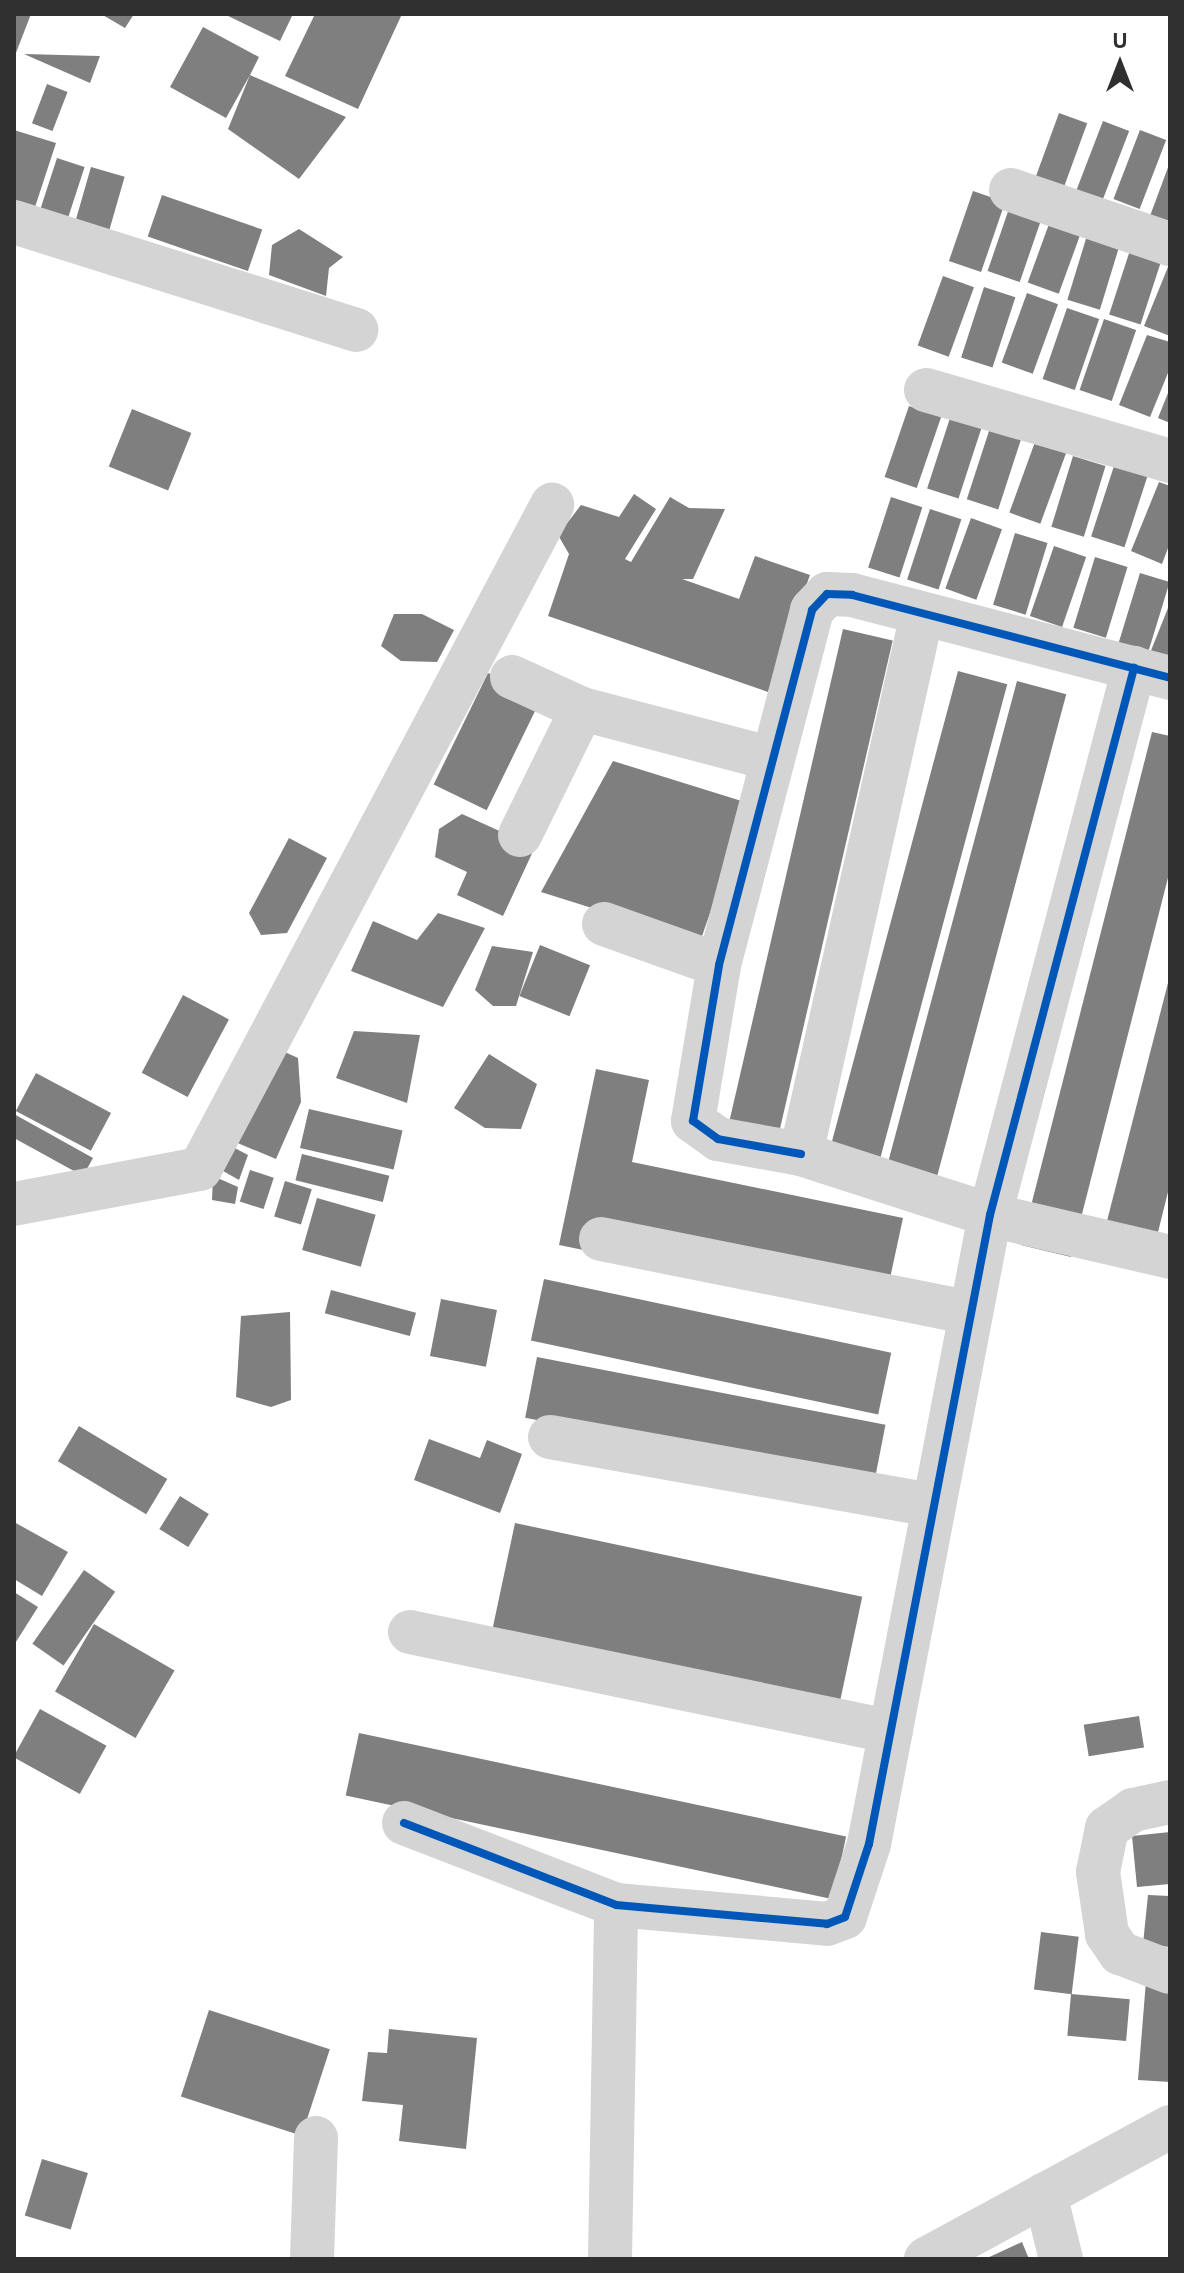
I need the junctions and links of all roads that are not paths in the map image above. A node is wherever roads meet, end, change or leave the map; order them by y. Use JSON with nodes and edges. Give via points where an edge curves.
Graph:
{"nodes":[{"id":1,"x":1011,"y":190,"type":"dead end"},
{"id":2,"x":14,"y":222,"type":"edge"},
{"id":3,"x":1170,"y":244,"type":"edge"},
{"id":4,"x":356,"y":330,"type":"dead end"},
{"id":5,"x":926,"y":390,"type":"dead end"},
{"id":6,"x":1170,"y":461,"type":"edge"},
{"id":7,"x":552,"y":505,"type":"dead end"},
{"id":8,"x":922,"y":614,"type":"junction"},
{"id":9,"x":1152,"y":673,"type":"edge"},
{"id":10,"x":512,"y":677,"type":"dead end"},
{"id":11,"x":582,"y":709,"type":"junction"},
{"id":12,"x":773,"y":759,"type":"junction"},
{"id":13,"x":520,"y":835,"type":"dead end"},
{"id":14,"x":604,"y":924,"type":"dead end"},
{"id":15,"x":719,"y":965,"type":"junction"},
{"id":16,"x":801,"y":1154,"type":"junction"},
{"id":17,"x":14,"y":1204,"type":"edge"},
{"id":18,"x":990,"y":1215,"type":"junction"},
{"id":19,"x":601,"y":1239,"type":"dead end"},
{"id":20,"x":1170,"y":1257,"type":"edge"},
{"id":21,"x":970,"y":1313,"type":"junction"},
{"id":22,"x":550,"y":1437,"type":"dead end"},
{"id":23,"x":932,"y":1505,"type":"junction"},
{"id":24,"x":410,"y":1632,"type":"dead end"},
{"id":25,"x":891,"y":1732,"type":"junction"},
{"id":26,"x":1170,"y":1802,"type":"edge"},
{"id":27,"x":404,"y":1823,"type":"dead end"},
{"id":28,"x":616,"y":1905,"type":"junction"},
{"id":29,"x":1170,"y":1972,"type":"edge"},
{"id":30,"x":1170,"y":2127,"type":"edge"},
{"id":31,"x":316,"y":2138,"type":"dead end"},
{"id":32,"x":1045,"y":2194,"type":"junction"},
{"id":33,"x":312,"y":2259,"type":"edge"},
{"id":34,"x":610,"y":2259,"type":"edge"},
{"id":35,"x":926,"y":2259,"type":"edge"},
{"id":36,"x":1061,"y":2259,"type":"edge"}],
"edges":[{"from":1,"to":3,"type":"street"},
{"from":2,"to":4,"type":"street"},
{"from":5,"to":6,"type":"street"},
{"from":7,"to":17,"type":"street","via":[[200,1169]]},
{"from":8,"to":9,"type":"street"},
{"from":8,"to":12,"type":"street","via":[[827,594],[812,610]]},
{"from":8,"to":16,"type":"street"},
{"from":9,"to":18,"type":"street"},
{"from":10,"to":11,"type":"street"},
{"from":11,"to":12,"type":"street"},
{"from":11,"to":13,"type":"street"},
{"from":12,"to":15,"type":"street"},
{"from":14,"to":15,"type":"street"},
{"from":15,"to":16,"type":"street","via":[[693,1121],[718,1139]]},
{"from":16,"to":18,"type":"street"},
{"from":18,"to":20,"type":"street"},
{"from":18,"to":21,"type":"street"},
{"from":19,"to":21,"type":"street"},
{"from":21,"to":23,"type":"street"},
{"from":22,"to":23,"type":"street"},
{"from":23,"to":25,"type":"street"},
{"from":24,"to":25,"type":"street"},
{"from":25,"to":28,"type":"street","via":[[857,1896],[845,1917],[827,1924]]},
{"from":26,"to":29,"type":"street","via":[[1133,1810],[1107,1828],[1098,1872],[1107,1934],[1120,1953]]},
{"from":27,"to":28,"type":"street"},
{"from":28,"to":34,"type":"street"},
{"from":30,"to":32,"type":"street"},
{"from":31,"to":33,"type":"street"},
{"from":32,"to":35,"type":"street"},
{"from":32,"to":36,"type":"street"}]}
